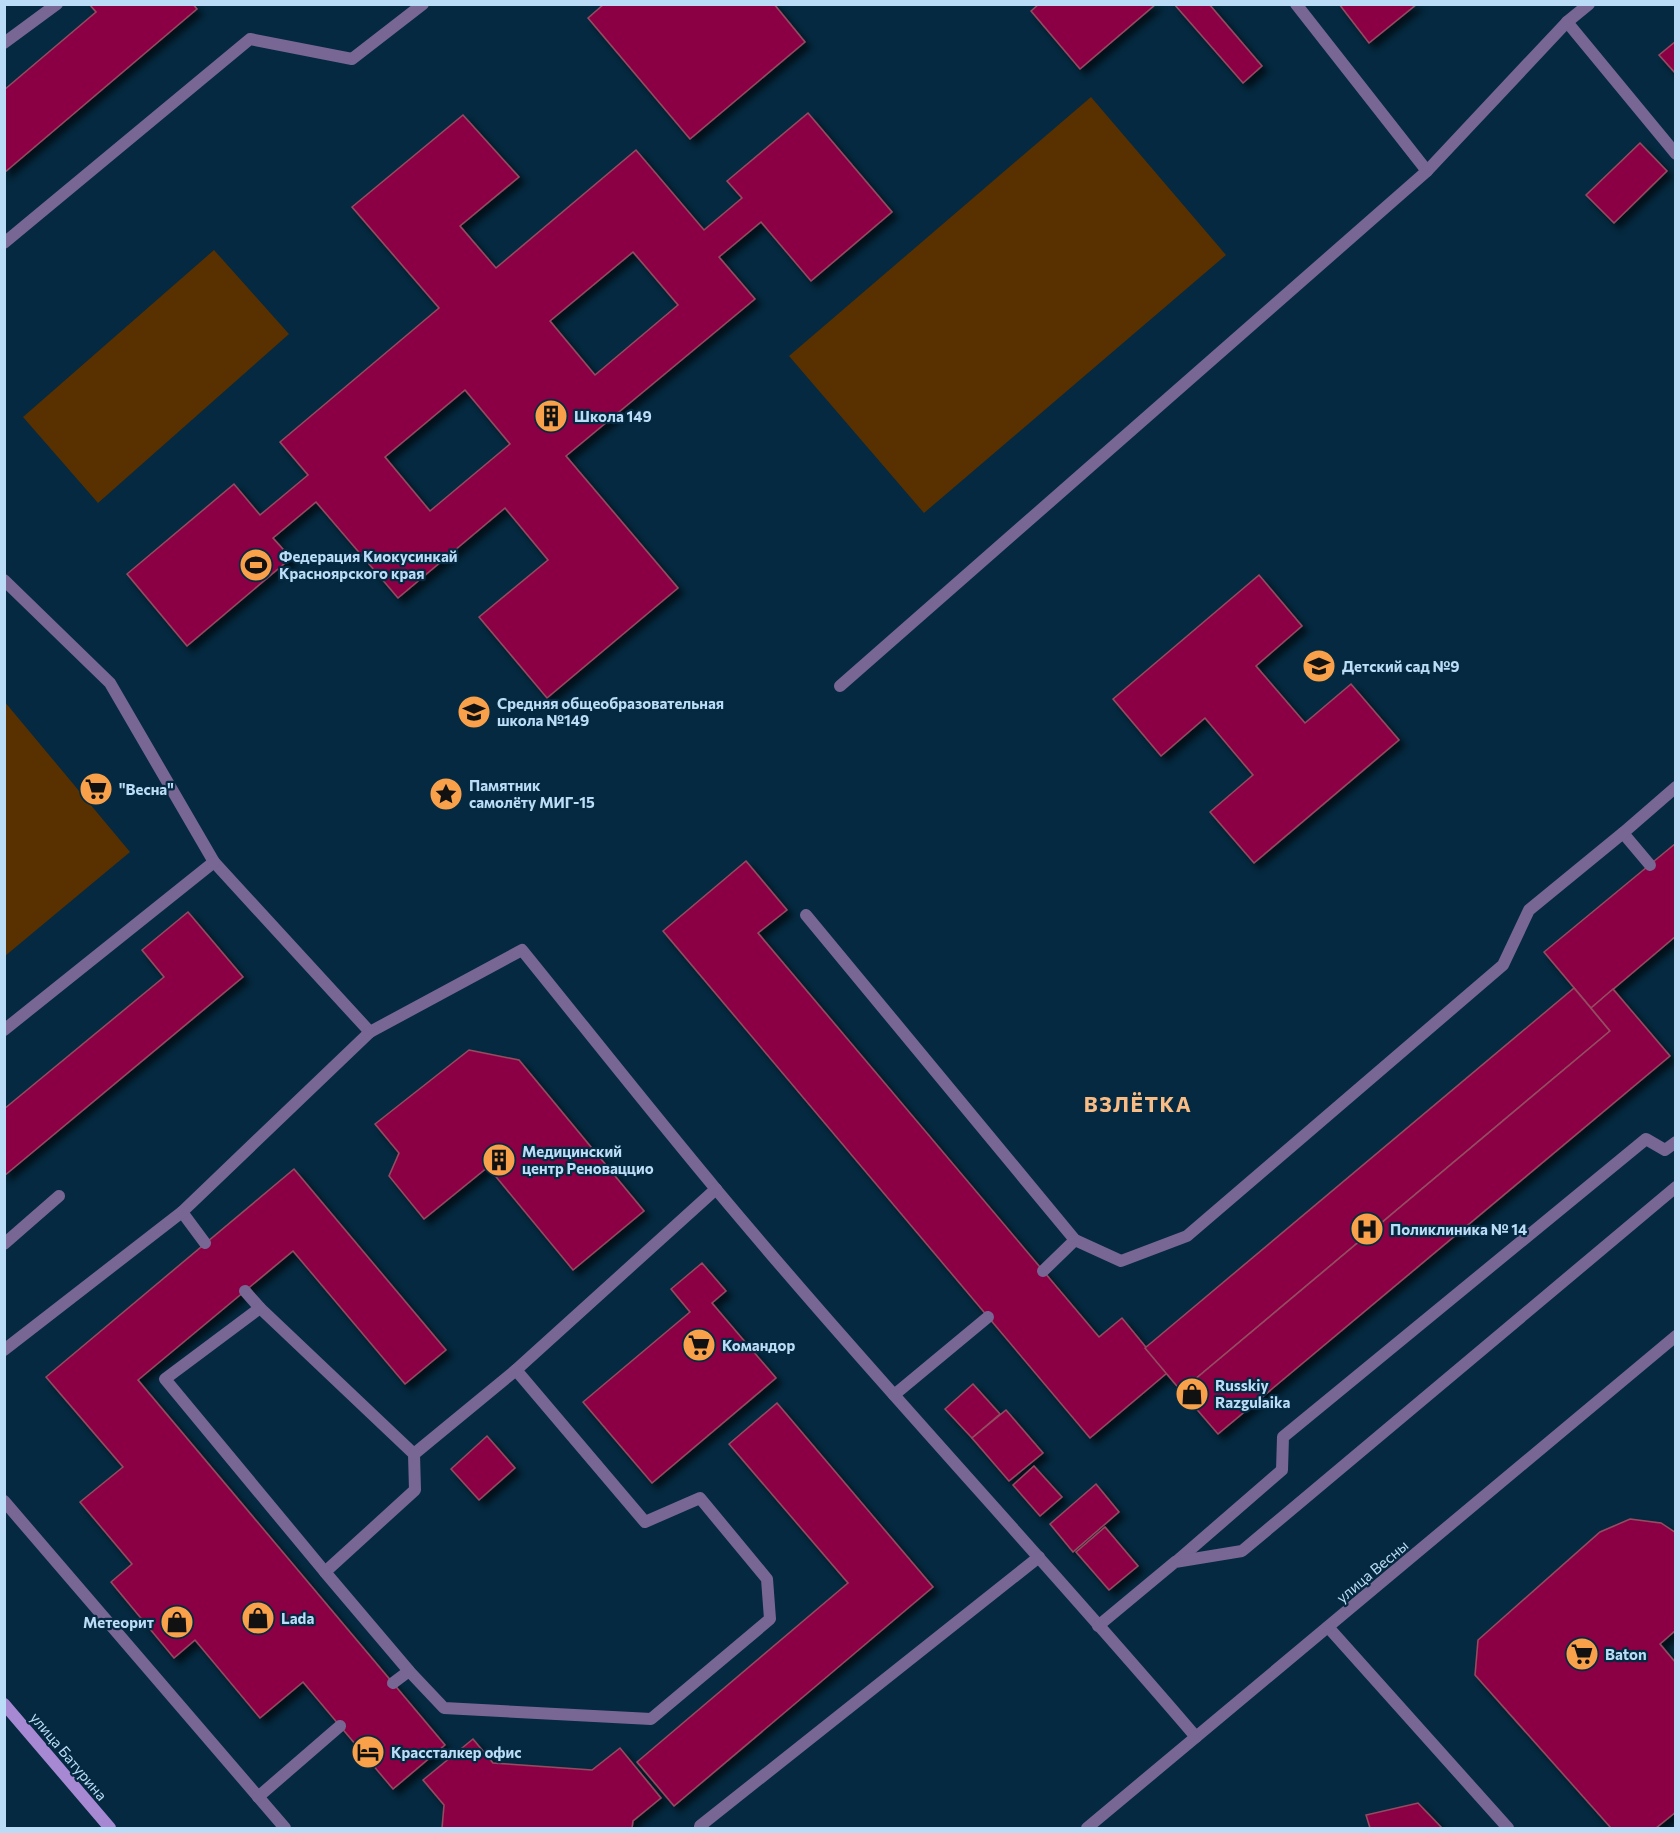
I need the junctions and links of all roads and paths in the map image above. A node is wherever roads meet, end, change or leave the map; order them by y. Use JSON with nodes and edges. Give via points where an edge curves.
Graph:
{"nodes":[{"id":1,"x":57,"y":4,"type":"edge"},
{"id":2,"x":423,"y":4,"type":"edge"},
{"id":3,"x":1296,"y":4,"type":"edge"},
{"id":4,"x":1589,"y":4,"type":"edge"},
{"id":5,"x":1567,"y":22,"type":"junction"},
{"id":6,"x":4,"y":43,"type":"edge"},
{"id":7,"x":1676,"y":154,"type":"edge"},
{"id":8,"x":1427,"y":171,"type":"junction"},
{"id":9,"x":4,"y":243,"type":"edge"},
{"id":10,"x":4,"y":580,"type":"edge"},
{"id":11,"x":840,"y":686,"type":"dead end"},
{"id":12,"x":1676,"y":787,"type":"edge"},
{"id":13,"x":1623,"y":833,"type":"junction"},
{"id":14,"x":214,"y":862,"type":"junction"},
{"id":15,"x":1650,"y":865,"type":"dead end"},
{"id":16,"x":806,"y":915,"type":"dead end"},
{"id":17,"x":4,"y":1030,"type":"edge"},
{"id":18,"x":370,"y":1032,"type":"junction"},
{"id":19,"x":1676,"y":1142,"type":"edge"},
{"id":20,"x":1676,"y":1187,"type":"edge"},
{"id":21,"x":716,"y":1189,"type":"junction"},
{"id":22,"x":59,"y":1196,"type":"dead end"},
{"id":23,"x":182,"y":1212,"type":"junction"},
{"id":24,"x":1075,"y":1240,"type":"junction"},
{"id":25,"x":205,"y":1243,"type":"dead end"},
{"id":26,"x":4,"y":1244,"type":"edge"},
{"id":27,"x":1043,"y":1271,"type":"dead end"},
{"id":28,"x":245,"y":1291,"type":"dead end"},
{"id":29,"x":260,"y":1308,"type":"junction"},
{"id":30,"x":988,"y":1317,"type":"dead end"},
{"id":31,"x":1676,"y":1336,"type":"edge"},
{"id":32,"x":4,"y":1350,"type":"edge"},
{"id":33,"x":516,"y":1370,"type":"junction"},
{"id":34,"x":894,"y":1395,"type":"junction"},
{"id":35,"x":414,"y":1454,"type":"junction"},
{"id":36,"x":4,"y":1501,"type":"edge"},
{"id":37,"x":1039,"y":1557,"type":"junction"},
{"id":38,"x":1175,"y":1562,"type":"junction"},
{"id":39,"x":325,"y":1572,"type":"junction"},
{"id":40,"x":1098,"y":1626,"type":"junction"},
{"id":41,"x":1328,"y":1627,"type":"junction"},
{"id":42,"x":409,"y":1671,"type":"junction"},
{"id":43,"x":393,"y":1683,"type":"dead end"},
{"id":44,"x":4,"y":1704,"type":"edge"},
{"id":45,"x":340,"y":1726,"type":"dead end"},
{"id":46,"x":1196,"y":1737,"type":"junction"},
{"id":47,"x":258,"y":1797,"type":"junction"},
{"id":48,"x":110,"y":1828,"type":"edge"},
{"id":49,"x":284,"y":1828,"type":"edge"},
{"id":50,"x":700,"y":1828,"type":"edge"},
{"id":51,"x":1087,"y":1828,"type":"edge"},
{"id":52,"x":1508,"y":1828,"type":"edge"}],
"edges":[{"from":1,"to":6,"type":"street"},
{"from":2,"to":9,"type":"street","via":[[352,59],[250,39]]},
{"from":3,"to":8,"type":"street"},
{"from":4,"to":5,"type":"street"},
{"from":5,"to":7,"type":"street"},
{"from":5,"to":8,"type":"street"},
{"from":8,"to":11,"type":"street"},
{"from":10,"to":14,"type":"street","via":[[110,683]]},
{"from":12,"to":13,"type":"street"},
{"from":13,"to":15,"type":"street"},
{"from":13,"to":24,"type":"street","via":[[1529,910],[1503,965],[1187,1236],[1121,1261]]},
{"from":14,"to":17,"type":"street"},
{"from":14,"to":18,"type":"street"},
{"from":16,"to":24,"type":"street"},
{"from":18,"to":21,"type":"street","via":[[522,950]]},
{"from":18,"to":23,"type":"street"},
{"from":19,"to":38,"type":"street","via":[[1665,1150],[1646,1139],[1283,1437],[1282,1470]]},
{"from":20,"to":38,"type":"street","via":[[1242,1551]]},
{"from":21,"to":33,"type":"street"},
{"from":21,"to":34,"type":"street"},
{"from":22,"to":26,"type":"street"},
{"from":23,"to":25,"type":"street"},
{"from":23,"to":32,"type":"street"},
{"from":24,"to":27,"type":"street"},
{"from":28,"to":29,"type":"street"},
{"from":29,"to":35,"type":"street"},
{"from":29,"to":39,"type":"street","via":[[165,1379]]},
{"from":30,"to":34,"type":"street"},
{"from":31,"to":41,"type":"street","name":"улица Весны"},
{"from":33,"to":35,"type":"street"},
{"from":33,"to":42,"type":"street","via":[[645,1522],[700,1498],[767,1579],[770,1619],[651,1719],[444,1708]]},
{"from":34,"to":37,"type":"street"},
{"from":35,"to":39,"type":"street","via":[[415,1490]]},
{"from":36,"to":47,"type":"street"},
{"from":37,"to":40,"type":"street"},
{"from":37,"to":50,"type":"street"},
{"from":38,"to":40,"type":"street"},
{"from":39,"to":42,"type":"street"},
{"from":40,"to":46,"type":"street"},
{"from":41,"to":46,"type":"street","name":"улица Весны"},
{"from":41,"to":52,"type":"street"},
{"from":42,"to":43,"type":"street"},
{"from":44,"to":48,"type":"street","name":"улица Батурина"},
{"from":45,"to":47,"type":"street"},
{"from":46,"to":51,"type":"street","name":"улица Весны"},
{"from":47,"to":49,"type":"street"}]}
